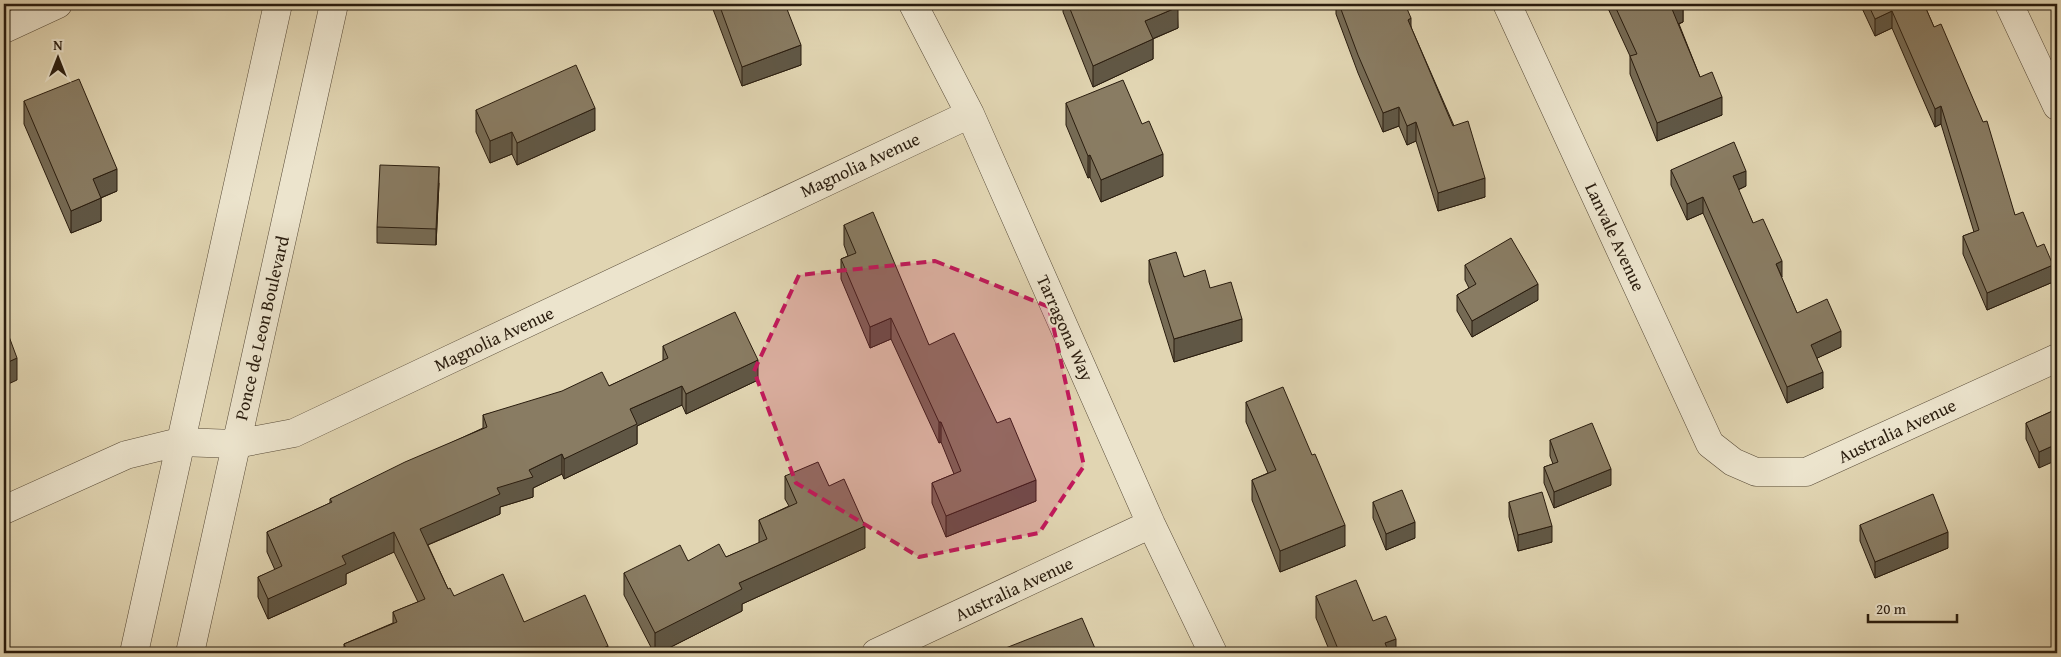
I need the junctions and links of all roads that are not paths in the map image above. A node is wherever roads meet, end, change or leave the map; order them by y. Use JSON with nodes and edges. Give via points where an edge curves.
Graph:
{"nodes":[{"id":1,"x":58,"y":4,"type":"edge"},
{"id":2,"x":278,"y":4,"type":"edge"},
{"id":3,"x":334,"y":4,"type":"edge"},
{"id":4,"x":913,"y":4,"type":"edge"},
{"id":5,"x":1507,"y":4,"type":"edge"},
{"id":6,"x":2009,"y":4,"type":"edge"},
{"id":7,"x":4,"y":29,"type":"edge"},
{"id":8,"x":2057,"y":106,"type":"edge"},
{"id":9,"x":970,"y":114,"type":"junction"},
{"id":10,"x":2057,"y":358,"type":"edge"},
{"id":11,"x":179,"y":442,"type":"junction"},
{"id":12,"x":236,"y":444,"type":"junction"},
{"id":13,"x":1733,"y":462,"type":"joint"},
{"id":14,"x":4,"y":510,"type":"edge"},
{"id":15,"x":1151,"y":524,"type":"junction"},
{"id":16,"x":134,"y":653,"type":"edge"},
{"id":17,"x":190,"y":653,"type":"edge"},
{"id":18,"x":876,"y":653,"type":"edge"},
{"id":19,"x":1213,"y":653,"type":"edge"}],
"edges":[{"from":1,"to":7,"type":"street"},
{"from":2,"to":11,"type":"street"},
{"from":3,"to":12,"type":"street","name":"Ponce de Leon Boulevard"},
{"from":4,"to":9,"type":"street","name":"Tarragona Way"},
{"from":5,"to":13,"type":"street","name":"Lanvale Avenue","via":[[1710,444]]},
{"from":6,"to":8,"type":"street"},
{"from":9,"to":12,"type":"street","name":"Magnolia Avenue","via":[[294,433]]},
{"from":9,"to":15,"type":"street","name":"Tarragona Way"},
{"from":10,"to":13,"type":"street","name":"Australia Avenue","via":[[1806,472],[1756,472]]},
{"from":11,"to":12,"type":"street","name":"Magnolia Avenue"},
{"from":11,"to":14,"type":"street","name":"Magnolia Avenue","via":[[126,455]]},
{"from":11,"to":16,"type":"street"},
{"from":12,"to":17,"type":"street","name":"Ponce de Leon Boulevard"},
{"from":15,"to":18,"type":"street","name":"Australia Avenue"},
{"from":15,"to":19,"type":"street","name":"Tarragona Way"}]}
